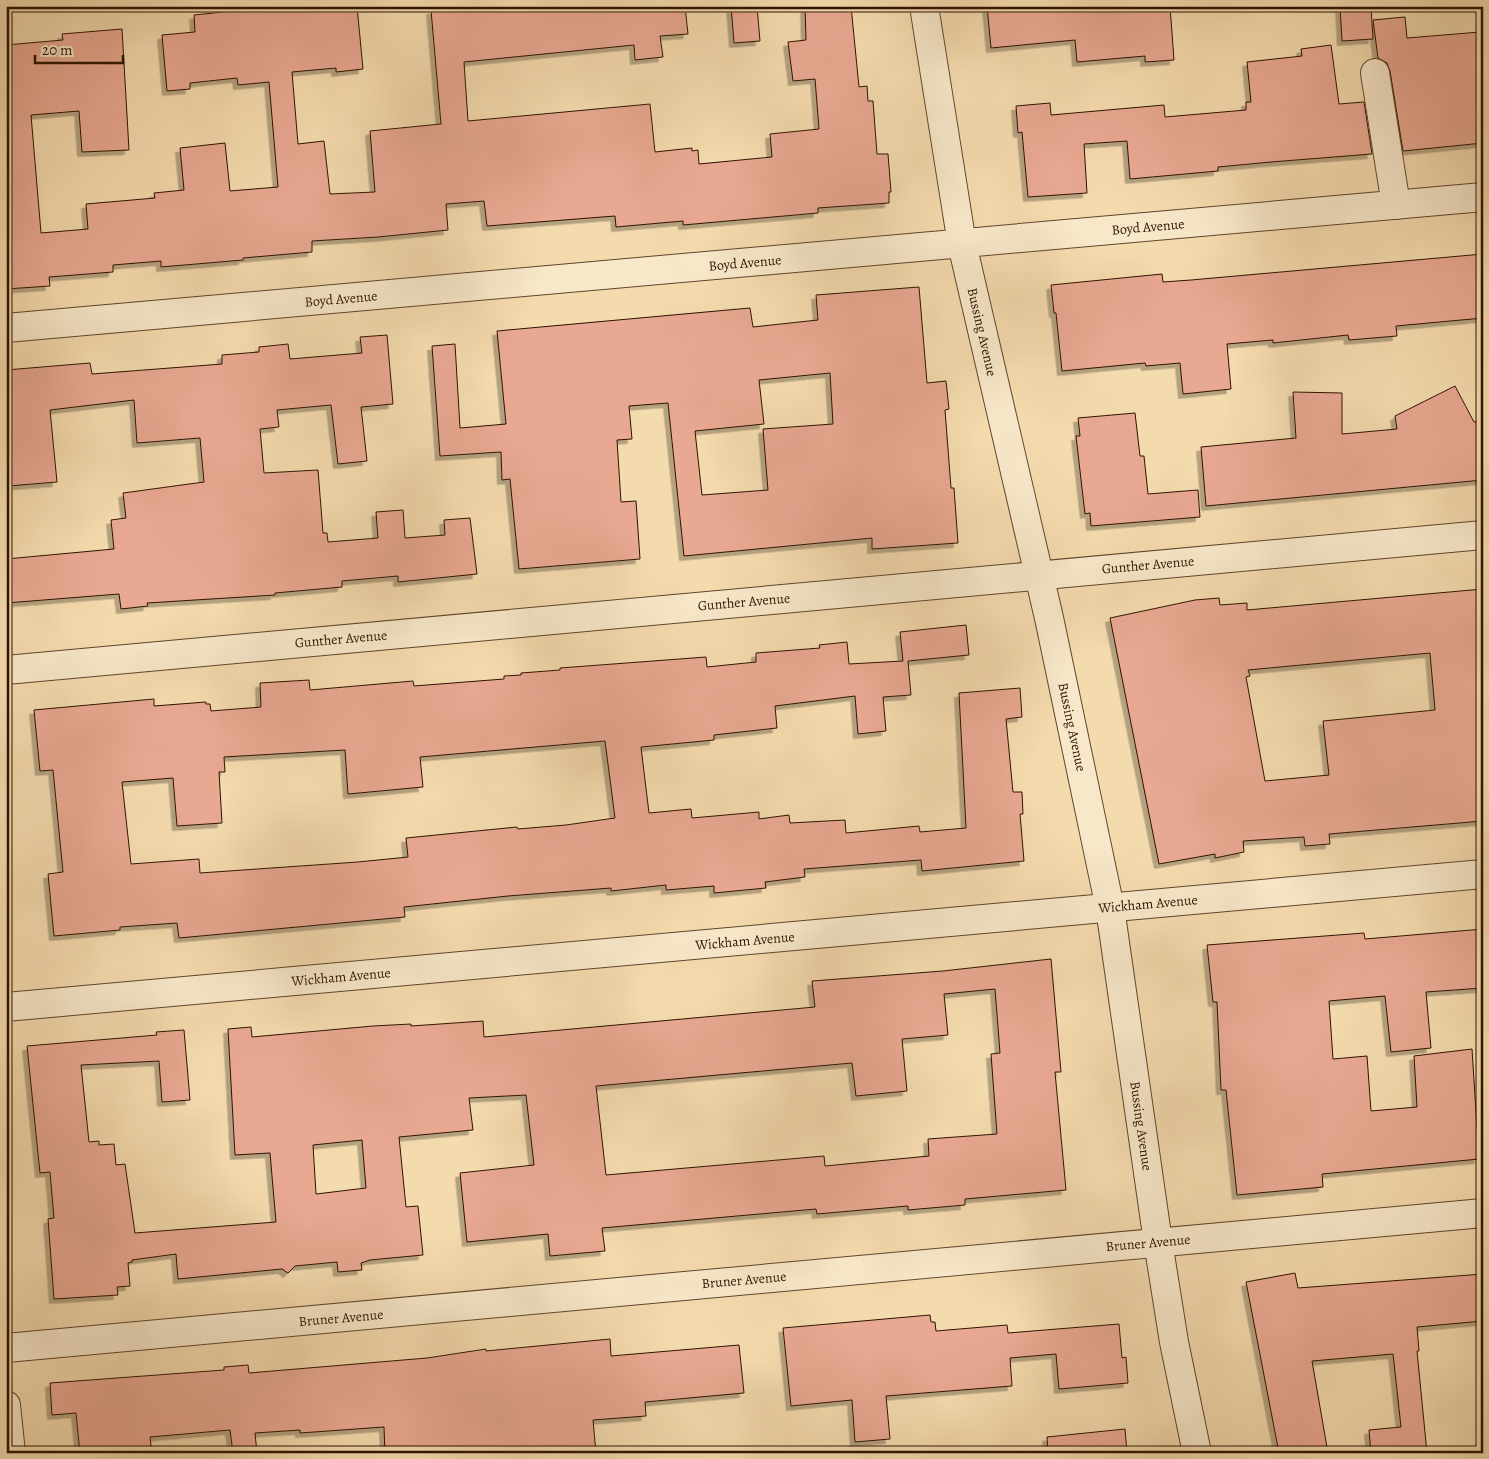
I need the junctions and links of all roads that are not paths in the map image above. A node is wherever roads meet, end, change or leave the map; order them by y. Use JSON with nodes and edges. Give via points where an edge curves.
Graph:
{"nodes":[{"id":1,"x":924,"y":6,"type":"edge"},
{"id":2,"x":1375,"y":73,"type":"dead end"},
{"id":3,"x":1483,"y":197,"type":"edge"},
{"id":4,"x":1396,"y":205,"type":"junction"},
{"id":5,"x":962,"y":244,"type":"junction"},
{"id":6,"x":6,"y":328,"type":"edge"},
{"id":7,"x":1483,"y":535,"type":"edge"},
{"id":8,"x":1038,"y":574,"type":"junction"},
{"id":9,"x":6,"y":670,"type":"edge"},
{"id":10,"x":1483,"y":874,"type":"edge"},
{"id":11,"x":1110,"y":908,"type":"junction"},
{"id":12,"x":6,"y":1007,"type":"edge"},
{"id":13,"x":1483,"y":1213,"type":"edge"},
{"id":14,"x":1158,"y":1242,"type":"junction"},
{"id":15,"x":6,"y":1348,"type":"edge"},
{"id":16,"x":6,"y":1405,"type":"edge"},
{"id":17,"x":10,"y":1453,"type":"edge"},
{"id":18,"x":1197,"y":1453,"type":"edge"}],
"edges":[{"from":1,"to":5,"type":"street","name":"Bussing Avenue"},
{"from":2,"to":4,"type":"street"},
{"from":3,"to":4,"type":"street","name":"Boyd Avenue"},
{"from":4,"to":5,"type":"street","name":"Boyd Avenue"},
{"from":5,"to":6,"type":"street","name":"Boyd Avenue"},
{"from":5,"to":8,"type":"street","name":"Bussing Avenue"},
{"from":7,"to":8,"type":"street","name":"Gunther Avenue"},
{"from":8,"to":9,"type":"street","name":"Gunther Avenue"},
{"from":8,"to":11,"type":"street","name":"Bussing Avenue"},
{"from":10,"to":11,"type":"street","name":"Wickham Avenue"},
{"from":11,"to":12,"type":"street","name":"Wickham Avenue"},
{"from":11,"to":14,"type":"street","name":"Bussing Avenue"},
{"from":13,"to":14,"type":"street","name":"Bruner Avenue"},
{"from":14,"to":15,"type":"street","name":"Bruner Avenue"},
{"from":14,"to":18,"type":"street","name":"Bussing Avenue"},
{"from":16,"to":17,"type":"street"}]}
